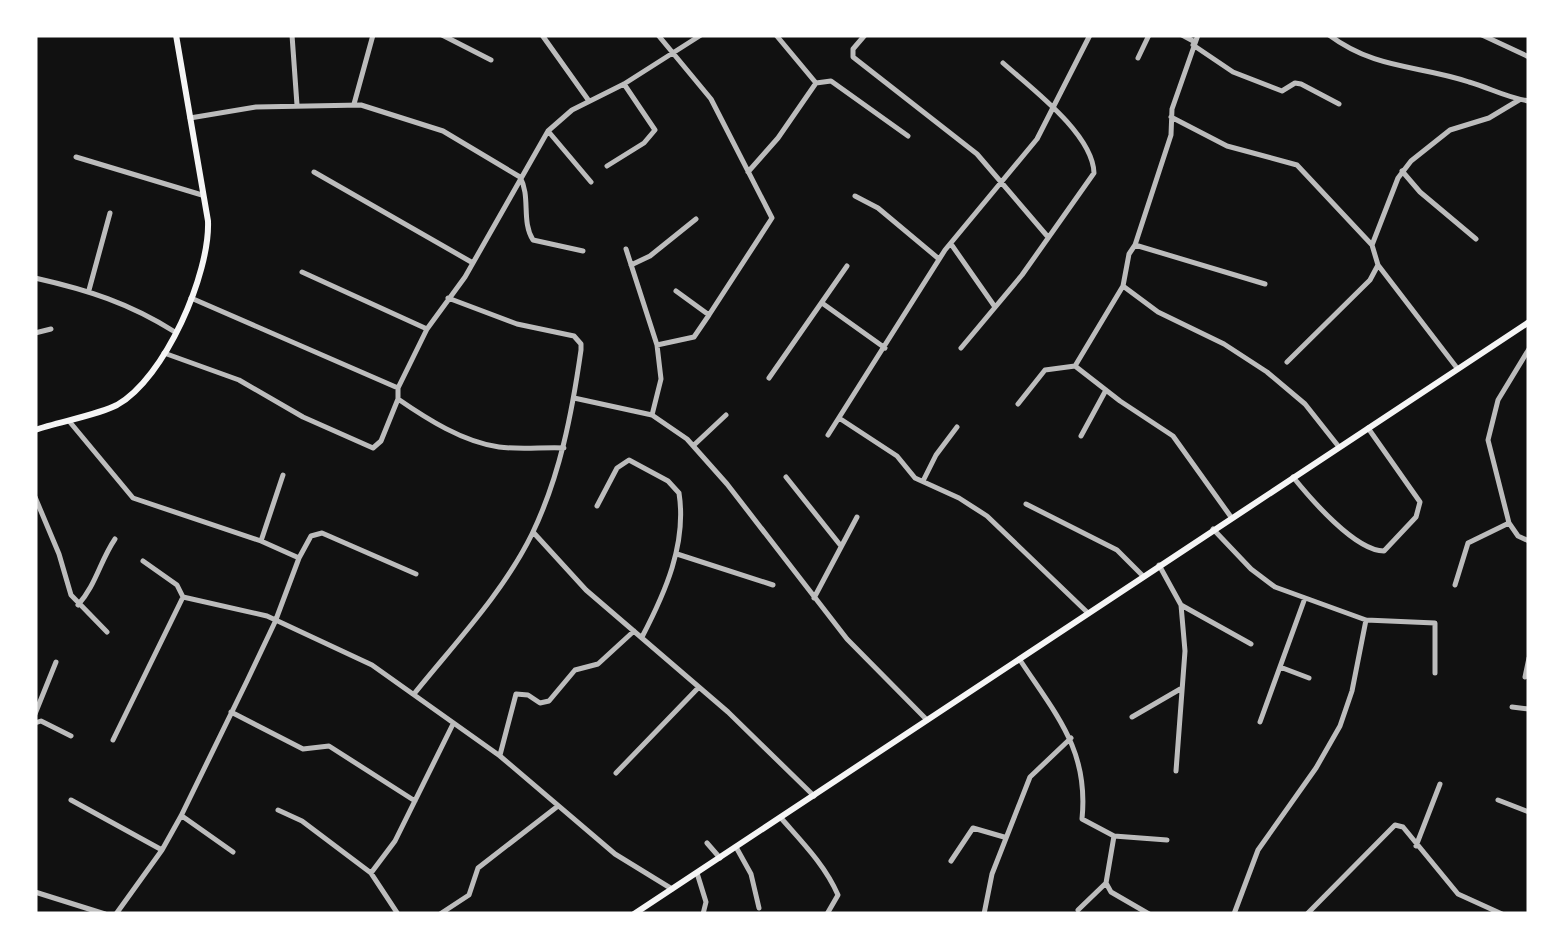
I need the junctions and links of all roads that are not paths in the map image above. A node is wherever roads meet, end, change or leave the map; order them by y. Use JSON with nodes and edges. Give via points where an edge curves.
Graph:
{"nodes":[{"id":1,"x":176,"y":35,"type":"edge"},
{"id":2,"x":292,"y":35,"type":"edge"},
{"id":3,"x":373,"y":35,"type":"edge"},
{"id":4,"x":442,"y":35,"type":"edge"},
{"id":5,"x":542,"y":35,"type":"edge"},
{"id":6,"x":658,"y":35,"type":"edge"},
{"id":7,"x":702,"y":35,"type":"edge"},
{"id":8,"x":776,"y":35,"type":"edge"},
{"id":9,"x":866,"y":35,"type":"edge"},
{"id":10,"x":1090,"y":35,"type":"edge"},
{"id":11,"x":1149,"y":35,"type":"edge"},
{"id":12,"x":1182,"y":35,"type":"edge"},
{"id":13,"x":1329,"y":35,"type":"edge"},
{"id":14,"x":1482,"y":35,"type":"edge"},
{"id":15,"x":1195,"y":41,"type":"edge"},
{"id":16,"x":671,"y":52,"type":"junction"},
{"id":17,"x":1529,"y":56,"type":"edge"},
{"id":18,"x":1138,"y":58,"type":"dead end"},
{"id":19,"x":491,"y":60,"type":"dead end"},
{"id":20,"x":1003,"y":63,"type":"dead end"},
{"id":21,"x":624,"y":84,"type":"junction"},
{"id":22,"x":816,"y":84,"type":"junction"},
{"id":23,"x":1519,"y":100,"type":"junction"},
{"id":24,"x":1529,"y":101,"type":"edge"},
{"id":25,"x":589,"y":102,"type":"junction"},
{"id":26,"x":354,"y":104,"type":"junction"},
{"id":27,"x":1338,"y":104,"type":"dead end"},
{"id":28,"x":297,"y":105,"type":"junction"},
{"id":29,"x":1054,"y":108,"type":"junction"},
{"id":30,"x":190,"y":118,"type":"junction"},
{"id":31,"x":1171,"y":118,"type":"junction"},
{"id":32,"x":548,"y":131,"type":"junction"},
{"id":33,"x":908,"y":136,"type":"dead end"},
{"id":34,"x":76,"y":157,"type":"dead end"},
{"id":35,"x":607,"y":166,"type":"dead end"},
{"id":36,"x":1402,"y":171,"type":"junction"},
{"id":37,"x":314,"y":172,"type":"dead end"},
{"id":38,"x":748,"y":172,"type":"junction"},
{"id":39,"x":520,"y":178,"type":"junction"},
{"id":40,"x":591,"y":182,"type":"dead end"},
{"id":41,"x":1002,"y":182,"type":"junction"},
{"id":42,"x":205,"y":196,"type":"junction"},
{"id":43,"x":855,"y":196,"type":"dead end"},
{"id":44,"x":110,"y":212,"type":"dead end"},
{"id":45,"x":696,"y":219,"type":"dead end"},
{"id":46,"x":1048,"y":237,"type":"junction"},
{"id":47,"x":1476,"y":239,"type":"dead end"},
{"id":48,"x":950,"y":243,"type":"junction"},
{"id":49,"x":1136,"y":245,"type":"junction"},
{"id":50,"x":1372,"y":245,"type":"junction"},
{"id":51,"x":626,"y":249,"type":"dead end"},
{"id":52,"x":583,"y":251,"type":"dead end"},
{"id":53,"x":939,"y":259,"type":"junction"},
{"id":54,"x":473,"y":263,"type":"junction"},
{"id":55,"x":631,"y":265,"type":"junction"},
{"id":56,"x":1378,"y":265,"type":"junction"},
{"id":57,"x":847,"y":266,"type":"dead end"},
{"id":58,"x":302,"y":272,"type":"dead end"},
{"id":59,"x":35,"y":278,"type":"edge"},
{"id":60,"x":1266,"y":284,"type":"dead end"},
{"id":61,"x":1123,"y":286,"type":"junction"},
{"id":62,"x":89,"y":290,"type":"junction"},
{"id":63,"x":676,"y":291,"type":"dead end"},
{"id":64,"x":191,"y":298,"type":"junction"},
{"id":65,"x":448,"y":298,"type":"junction"},
{"id":66,"x":822,"y":303,"type":"junction"},
{"id":67,"x":995,"y":307,"type":"junction"},
{"id":68,"x":709,"y":315,"type":"junction"},
{"id":69,"x":1529,"y":322,"type":"edge"},
{"id":70,"x":51,"y":329,"type":"dead end"},
{"id":71,"x":427,"y":329,"type":"junction"},
{"id":72,"x":35,"y":332,"type":"edge"},
{"id":73,"x":176,"y":332,"type":"junction"},
{"id":74,"x":657,"y":345,"type":"junction"},
{"id":75,"x":885,"y":348,"type":"junction"},
{"id":76,"x":961,"y":348,"type":"dead end"},
{"id":77,"x":1529,"y":349,"type":"edge"},
{"id":78,"x":164,"y":352,"type":"junction"},
{"id":79,"x":1287,"y":362,"type":"dead end"},
{"id":80,"x":1075,"y":366,"type":"junction"},
{"id":81,"x":1457,"y":368,"type":"junction"},
{"id":82,"x":769,"y":378,"type":"dead end"},
{"id":83,"x":398,"y":388,"type":"junction"},
{"id":84,"x":1106,"y":390,"type":"junction"},
{"id":85,"x":574,"y":398,"type":"junction"},
{"id":86,"x":398,"y":399,"type":"junction"},
{"id":87,"x":1018,"y":404,"type":"dead end"},
{"id":88,"x":652,"y":415,"type":"junction"},
{"id":89,"x":726,"y":415,"type":"dead end"},
{"id":90,"x":67,"y":418,"type":"junction"},
{"id":91,"x":838,"y":418,"type":"junction"},
{"id":92,"x":957,"y":427,"type":"dead end"},
{"id":93,"x":1368,"y":428,"type":"junction"},
{"id":94,"x":35,"y":430,"type":"edge"},
{"id":95,"x":828,"y":435,"type":"dead end"},
{"id":96,"x":1081,"y":436,"type":"dead end"},
{"id":97,"x":694,"y":445,"type":"junction"},
{"id":98,"x":1339,"y":447,"type":"junction"},
{"id":99,"x":564,"y":448,"type":"junction"},
{"id":100,"x":283,"y":475,"type":"dead end"},
{"id":101,"x":786,"y":477,"type":"dead end"},
{"id":102,"x":1293,"y":477,"type":"junction"},
{"id":103,"x":923,"y":481,"type":"junction"},
{"id":104,"x":35,"y":497,"type":"edge"},
{"id":105,"x":1026,"y":504,"type":"dead end"},
{"id":106,"x":597,"y":506,"type":"dead end"},
{"id":107,"x":857,"y":517,"type":"dead end"},
{"id":108,"x":1231,"y":517,"type":"junction"},
{"id":109,"x":1509,"y":523,"type":"junction"},
{"id":110,"x":1213,"y":529,"type":"junction"},
{"id":111,"x":533,"y":532,"type":"junction"},
{"id":112,"x":114,"y":538,"type":"dead end"},
{"id":113,"x":1529,"y":540,"type":"edge"},
{"id":114,"x":261,"y":541,"type":"junction"},
{"id":115,"x":841,"y":546,"type":"junction"},
{"id":116,"x":677,"y":554,"type":"junction"},
{"id":117,"x":299,"y":558,"type":"junction"},
{"id":118,"x":143,"y":561,"type":"dead end"},
{"id":119,"x":1159,"y":566,"type":"junction"},
{"id":120,"x":416,"y":574,"type":"dead end"},
{"id":121,"x":1144,"y":576,"type":"junction"},
{"id":122,"x":773,"y":585,"type":"dead end"},
{"id":123,"x":1455,"y":586,"type":"dead end"},
{"id":124,"x":183,"y":597,"type":"junction"},
{"id":125,"x":814,"y":598,"type":"junction"},
{"id":126,"x":1306,"y":598,"type":"junction"},
{"id":127,"x":78,"y":605,"type":"junction"},
{"id":128,"x":1181,"y":605,"type":"junction"},
{"id":129,"x":1090,"y":614,"type":"junction"},
{"id":130,"x":1366,"y":620,"type":"junction"},
{"id":131,"x":275,"y":622,"type":"junction"},
{"id":132,"x":634,"y":630,"type":"junction"},
{"id":133,"x":107,"y":632,"type":"dead end"},
{"id":134,"x":642,"y":636,"type":"junction"},
{"id":135,"x":1251,"y":644,"type":"dead end"},
{"id":136,"x":1529,"y":658,"type":"edge"},
{"id":137,"x":1020,"y":660,"type":"junction"},
{"id":138,"x":56,"y":662,"type":"dead end"},
{"id":139,"x":1280,"y":667,"type":"junction"},
{"id":140,"x":1435,"y":673,"type":"dead end"},
{"id":141,"x":1525,"y":676,"type":"dead end"},
{"id":142,"x":1309,"y":678,"type":"dead end"},
{"id":143,"x":699,"y":687,"type":"junction"},
{"id":144,"x":1182,"y":688,"type":"junction"},
{"id":145,"x":414,"y":694,"type":"junction"},
{"id":146,"x":1512,"y":708,"type":"dead end"},
{"id":147,"x":1529,"y":709,"type":"edge"},
{"id":148,"x":231,"y":712,"type":"junction"},
{"id":149,"x":35,"y":714,"type":"edge"},
{"id":150,"x":1132,"y":717,"type":"dead end"},
{"id":151,"x":928,"y":722,"type":"junction"},
{"id":152,"x":1260,"y":722,"type":"dead end"},
{"id":153,"x":35,"y":723,"type":"edge"},
{"id":154,"x":453,"y":724,"type":"junction"},
{"id":155,"x":71,"y":736,"type":"dead end"},
{"id":156,"x":1071,"y":738,"type":"junction"},
{"id":157,"x":112,"y":740,"type":"dead end"},
{"id":158,"x":500,"y":756,"type":"junction"},
{"id":159,"x":1176,"y":771,"type":"dead end"},
{"id":160,"x":616,"y":773,"type":"dead end"},
{"id":161,"x":1440,"y":784,"type":"dead end"},
{"id":162,"x":814,"y":796,"type":"junction"},
{"id":163,"x":71,"y":800,"type":"dead end"},
{"id":164,"x":415,"y":800,"type":"junction"},
{"id":165,"x":1498,"y":800,"type":"dead end"},
{"id":166,"x":558,"y":806,"type":"junction"},
{"id":167,"x":278,"y":810,"type":"dead end"},
{"id":168,"x":1529,"y":812,"type":"edge"},
{"id":169,"x":181,"y":816,"type":"junction"},
{"id":170,"x":781,"y":818,"type":"junction"},
{"id":171,"x":1114,"y":836,"type":"junction"},
{"id":172,"x":1004,"y":837,"type":"junction"},
{"id":173,"x":1167,"y":840,"type":"dead end"},
{"id":174,"x":708,"y":843,"type":"dead end"},
{"id":175,"x":1416,"y":846,"type":"junction"},
{"id":176,"x":736,"y":847,"type":"junction"},
{"id":177,"x":162,"y":850,"type":"junction"},
{"id":178,"x":233,"y":852,"type":"dead end"},
{"id":179,"x":720,"y":858,"type":"junction"},
{"id":180,"x":950,"y":861,"type":"dead end"},
{"id":181,"x":371,"y":873,"type":"junction"},
{"id":182,"x":697,"y":873,"type":"junction"},
{"id":183,"x":1106,"y":883,"type":"junction"},
{"id":184,"x":672,"y":889,"type":"junction"},
{"id":185,"x":35,"y":892,"type":"edge"},
{"id":186,"x":759,"y":908,"type":"dead end"},
{"id":187,"x":1078,"y":910,"type":"dead end"},
{"id":188,"x":105,"y":914,"type":"edge"},
{"id":189,"x":116,"y":914,"type":"edge"},
{"id":190,"x":398,"y":914,"type":"edge"},
{"id":191,"x":440,"y":914,"type":"edge"},
{"id":192,"x":634,"y":914,"type":"edge"},
{"id":193,"x":702,"y":914,"type":"edge"},
{"id":194,"x":827,"y":914,"type":"edge"},
{"id":195,"x":984,"y":914,"type":"edge"},
{"id":196,"x":1148,"y":914,"type":"edge"},
{"id":197,"x":1234,"y":914,"type":"edge"},
{"id":198,"x":1308,"y":914,"type":"edge"},
{"id":199,"x":1502,"y":914,"type":"edge"}],
"edges":[{"from":1,"to":30,"type":"main road"},
{"from":2,"to":28,"type":"street"},
{"from":3,"to":26,"type":"street"},
{"from":4,"to":19,"type":"street"},
{"from":5,"to":25,"type":"street"},
{"from":6,"to":16,"type":"street"},
{"from":7,"to":16,"type":"street"},
{"from":8,"to":22,"type":"street"},
{"from":9,"to":41,"type":"street","via":[[853,58],[977,154]]},
{"from":10,"to":29,"type":"street"},
{"from":11,"to":18,"type":"street"},
{"from":12,"to":15,"type":"street"},
{"from":13,"to":23,"type":"street","via":[[1388,64]]},
{"from":14,"to":17,"type":"street"},
{"from":15,"to":27,"type":"street","via":[[1233,72],[1282,91],[1300,84]]},
{"from":15,"to":31,"type":"street"},
{"from":16,"to":21,"type":"street"},
{"from":16,"to":38,"type":"street","via":[[710,99]]},
{"from":20,"to":29,"type":"street"},
{"from":21,"to":25,"type":"street"},
{"from":21,"to":35,"type":"street","via":[[655,130]]},
{"from":22,"to":33,"type":"street","via":[[831,81]]},
{"from":22,"to":38,"type":"street"},
{"from":23,"to":24,"type":"street"},
{"from":23,"to":36,"type":"street","via":[[1450,130]]},
{"from":25,"to":32,"type":"street"},
{"from":26,"to":28,"type":"street"},
{"from":26,"to":39,"type":"street","via":[[443,131]]},
{"from":28,"to":30,"type":"street"},
{"from":29,"to":41,"type":"street"},
{"from":29,"to":46,"type":"street","via":[[1093,159],[1094,173]]},
{"from":30,"to":42,"type":"main road"},
{"from":31,"to":49,"type":"street"},
{"from":31,"to":50,"type":"street","via":[[1227,146],[1297,165]]},
{"from":32,"to":39,"type":"street"},
{"from":32,"to":40,"type":"street"},
{"from":34,"to":42,"type":"street"},
{"from":36,"to":47,"type":"street"},
{"from":36,"to":50,"type":"street"},
{"from":37,"to":54,"type":"street"},
{"from":38,"to":68,"type":"street","via":[[772,218]]},
{"from":39,"to":52,"type":"street","via":[[530,237]]},
{"from":39,"to":54,"type":"street"},
{"from":41,"to":46,"type":"street"},
{"from":41,"to":48,"type":"street"},
{"from":42,"to":64,"type":"main road","via":[[208,246]]},
{"from":43,"to":53,"type":"street"},
{"from":44,"to":62,"type":"street"},
{"from":45,"to":55,"type":"street"},
{"from":46,"to":67,"type":"street"},
{"from":48,"to":53,"type":"street"},
{"from":48,"to":67,"type":"street"},
{"from":49,"to":60,"type":"street"},
{"from":49,"to":61,"type":"street"},
{"from":50,"to":56,"type":"street"},
{"from":51,"to":55,"type":"street"},
{"from":53,"to":75,"type":"street"},
{"from":54,"to":65,"type":"street"},
{"from":55,"to":74,"type":"street"},
{"from":56,"to":79,"type":"street"},
{"from":56,"to":81,"type":"street"},
{"from":57,"to":66,"type":"street"},
{"from":58,"to":71,"type":"street"},
{"from":59,"to":62,"type":"street"},
{"from":61,"to":80,"type":"street"},
{"from":61,"to":98,"type":"street","via":[[1267,372],[1305,404]]},
{"from":62,"to":73,"type":"street"},
{"from":63,"to":68,"type":"street"},
{"from":64,"to":73,"type":"main road"},
{"from":64,"to":83,"type":"street"},
{"from":65,"to":71,"type":"street"},
{"from":65,"to":85,"type":"street","via":[[578,339]]},
{"from":66,"to":75,"type":"street"},
{"from":66,"to":82,"type":"street"},
{"from":67,"to":76,"type":"street"},
{"from":68,"to":74,"type":"street","via":[[694,337]]},
{"from":69,"to":81,"type":"main road"},
{"from":70,"to":72,"type":"street"},
{"from":71,"to":83,"type":"street"},
{"from":73,"to":78,"type":"main road"},
{"from":74,"to":88,"type":"street","via":[[661,379]]},
{"from":75,"to":91,"type":"street"},
{"from":77,"to":109,"type":"street","via":[[1498,400],[1488,440]]},
{"from":78,"to":86,"type":"street","via":[[239,380],[373,448],[382,442]]},
{"from":78,"to":90,"type":"main road","via":[[146,381],[116,405]]},
{"from":80,"to":84,"type":"street"},
{"from":80,"to":87,"type":"street","via":[[1045,370]]},
{"from":81,"to":93,"type":"main road"},
{"from":83,"to":86,"type":"street"},
{"from":84,"to":96,"type":"street"},
{"from":84,"to":108,"type":"street","via":[[1174,436]]},
{"from":85,"to":88,"type":"street"},
{"from":85,"to":99,"type":"street"},
{"from":86,"to":99,"type":"street","via":[[426,419],[500,447]]},
{"from":88,"to":97,"type":"street"},
{"from":89,"to":97,"type":"street"},
{"from":90,"to":94,"type":"main road"},
{"from":90,"to":114,"type":"street","via":[[133,498]]},
{"from":91,"to":95,"type":"street"},
{"from":91,"to":103,"type":"street"},
{"from":92,"to":103,"type":"street"},
{"from":93,"to":98,"type":"main road"},
{"from":93,"to":102,"type":"street","via":[[1420,502],[1416,517],[1384,550],[1363,544]]},
{"from":97,"to":125,"type":"street"},
{"from":98,"to":102,"type":"main road"},
{"from":99,"to":111,"type":"street"},
{"from":100,"to":114,"type":"street"},
{"from":101,"to":115,"type":"street"},
{"from":102,"to":108,"type":"main road"},
{"from":103,"to":129,"type":"street","via":[[987,516]]},
{"from":104,"to":127,"type":"street"},
{"from":105,"to":121,"type":"street","via":[[1106,544]]},
{"from":106,"to":116,"type":"street","via":[[617,468],[635,461],[678,493]]},
{"from":107,"to":115,"type":"street"},
{"from":108,"to":110,"type":"main road"},
{"from":109,"to":113,"type":"street"},
{"from":109,"to":123,"type":"street","via":[[1468,543]]},
{"from":110,"to":119,"type":"main road"},
{"from":110,"to":126,"type":"street","via":[[1275,587]]},
{"from":111,"to":132,"type":"street"},
{"from":111,"to":145,"type":"street","via":[[494,595]]},
{"from":112,"to":127,"type":"street","via":[[92,590]]},
{"from":114,"to":117,"type":"street"},
{"from":115,"to":125,"type":"street"},
{"from":116,"to":122,"type":"street"},
{"from":116,"to":134,"type":"street"},
{"from":117,"to":120,"type":"street","via":[[311,536],[322,533]]},
{"from":117,"to":131,"type":"street"},
{"from":118,"to":124,"type":"street"},
{"from":119,"to":121,"type":"main road"},
{"from":119,"to":128,"type":"street"},
{"from":121,"to":129,"type":"main road"},
{"from":124,"to":131,"type":"street"},
{"from":124,"to":157,"type":"street"},
{"from":125,"to":151,"type":"street"},
{"from":126,"to":130,"type":"street"},
{"from":126,"to":139,"type":"street"},
{"from":127,"to":133,"type":"street"},
{"from":128,"to":135,"type":"street"},
{"from":128,"to":144,"type":"street"},
{"from":129,"to":137,"type":"main road"},
{"from":130,"to":140,"type":"street","via":[[1435,623]]},
{"from":130,"to":197,"type":"street","via":[[1340,726],[1258,850]]},
{"from":131,"to":145,"type":"street","via":[[372,665]]},
{"from":131,"to":148,"type":"street"},
{"from":132,"to":134,"type":"street"},
{"from":132,"to":158,"type":"street","via":[[598,664],[575,670],[549,701],[516,694]]},
{"from":134,"to":143,"type":"street"},
{"from":136,"to":141,"type":"street"},
{"from":137,"to":151,"type":"main road"},
{"from":137,"to":156,"type":"street"},
{"from":138,"to":149,"type":"street"},
{"from":139,"to":142,"type":"street"},
{"from":139,"to":152,"type":"street"},
{"from":143,"to":160,"type":"street"},
{"from":143,"to":162,"type":"street"},
{"from":144,"to":150,"type":"street"},
{"from":144,"to":159,"type":"street"},
{"from":145,"to":154,"type":"street"},
{"from":146,"to":147,"type":"street"},
{"from":148,"to":164,"type":"street","via":[[303,748],[329,746]]},
{"from":148,"to":169,"type":"street"},
{"from":151,"to":162,"type":"main road"},
{"from":153,"to":155,"type":"street"},
{"from":154,"to":158,"type":"street"},
{"from":154,"to":164,"type":"street"},
{"from":156,"to":171,"type":"street","via":[[1084,782],[1082,819]]},
{"from":156,"to":172,"type":"street","via":[[1030,777]]},
{"from":158,"to":166,"type":"street"},
{"from":161,"to":175,"type":"street"},
{"from":162,"to":170,"type":"main road"},
{"from":163,"to":177,"type":"street"},
{"from":164,"to":181,"type":"street"},
{"from":165,"to":168,"type":"street"},
{"from":166,"to":184,"type":"street"},
{"from":166,"to":191,"type":"street","via":[[478,868],[469,895]]},
{"from":167,"to":181,"type":"street"},
{"from":169,"to":177,"type":"street"},
{"from":169,"to":178,"type":"street"},
{"from":170,"to":176,"type":"main road"},
{"from":170,"to":194,"type":"street","via":[[835,888]]},
{"from":171,"to":173,"type":"street"},
{"from":171,"to":183,"type":"street"},
{"from":172,"to":180,"type":"street","via":[[973,828]]},
{"from":172,"to":195,"type":"street"},
{"from":174,"to":179,"type":"street"},
{"from":175,"to":198,"type":"street","via":[[1403,827],[1390,827]]},
{"from":175,"to":199,"type":"street","via":[[1458,894]]},
{"from":176,"to":179,"type":"main road"},
{"from":176,"to":186,"type":"street"},
{"from":177,"to":189,"type":"street"},
{"from":179,"to":182,"type":"main road"},
{"from":181,"to":190,"type":"street"},
{"from":182,"to":184,"type":"main road"},
{"from":182,"to":193,"type":"street","via":[[706,902]]},
{"from":183,"to":187,"type":"street"},
{"from":183,"to":196,"type":"street"},
{"from":184,"to":192,"type":"main road"},
{"from":185,"to":188,"type":"street"}]}
